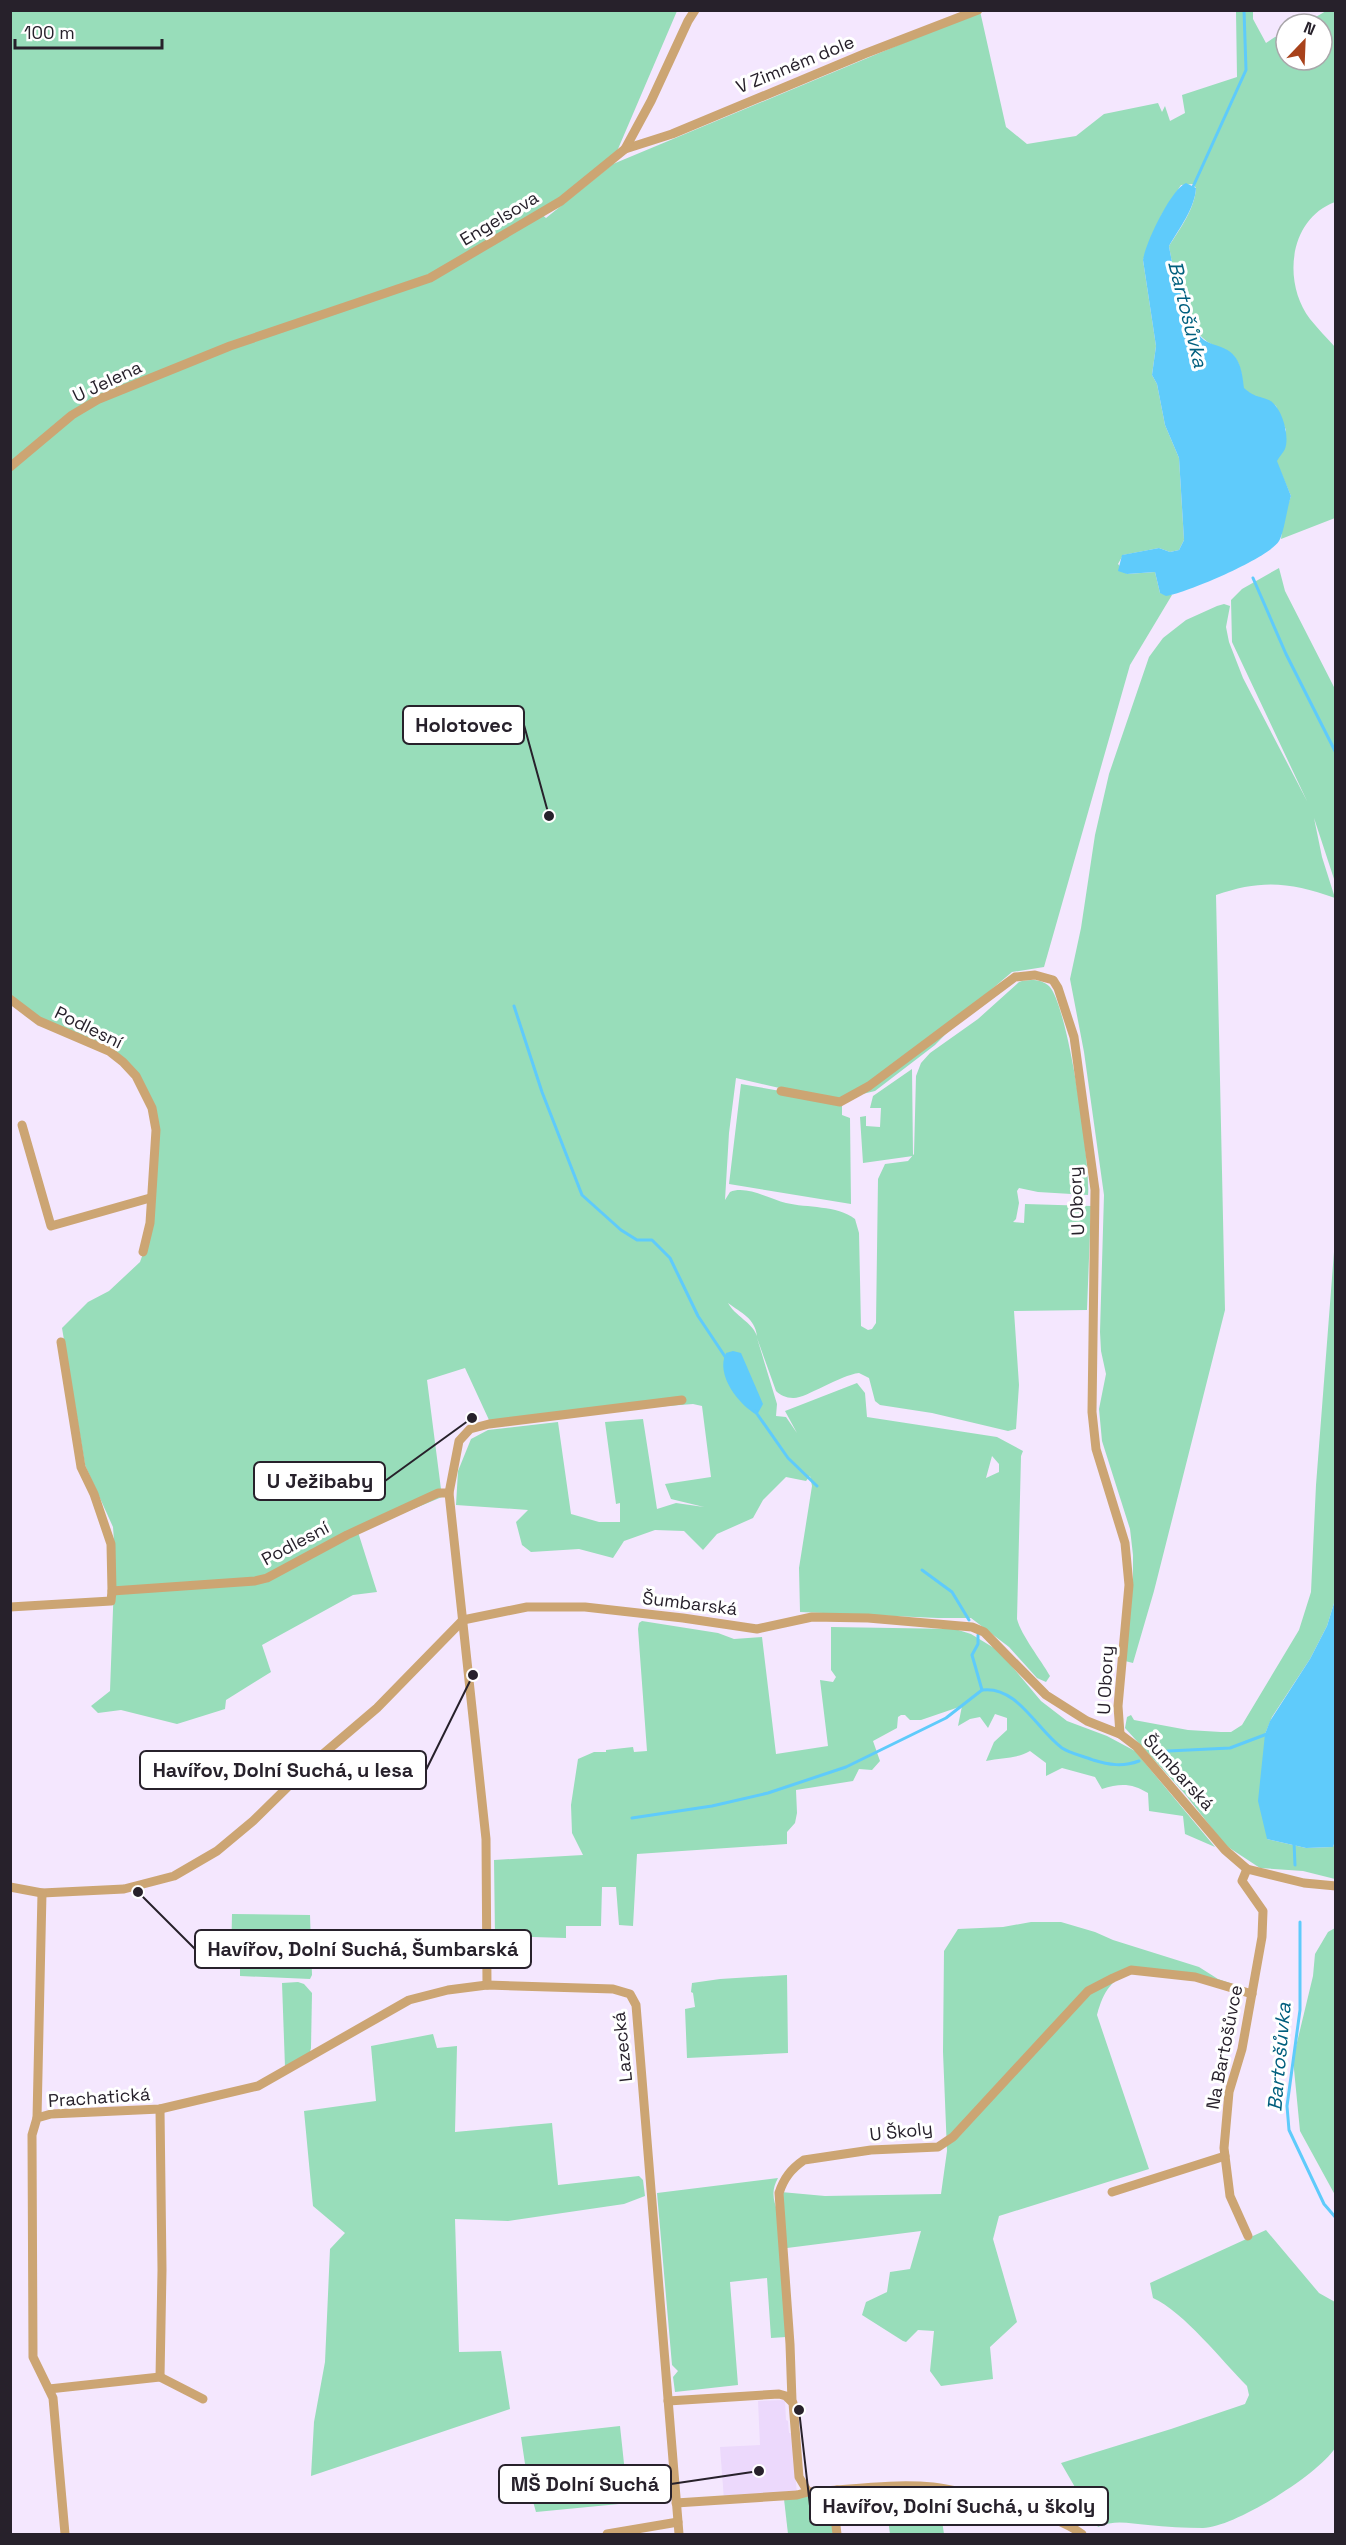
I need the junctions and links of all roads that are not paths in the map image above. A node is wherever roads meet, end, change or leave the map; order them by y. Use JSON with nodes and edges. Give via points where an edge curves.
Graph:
{"nodes":[{"id":1,"x":695,"y":10,"type":"edge"},
{"id":2,"x":978,"y":10,"type":"edge"},
{"id":3,"x":626,"y":149,"type":"junction"},
{"id":4,"x":230,"y":346,"type":"joint"},
{"id":5,"x":10,"y":467,"type":"edge"},
{"id":6,"x":10,"y":999,"type":"edge"},
{"id":7,"x":782,"y":1091,"type":"dead end"},
{"id":8,"x":22,"y":1125,"type":"dead end"},
{"id":9,"x":150,"y":1198,"type":"junction"},
{"id":10,"x":142,"y":1252,"type":"dead end"},
{"id":11,"x":61,"y":1342,"type":"dead end"},
{"id":12,"x":682,"y":1400,"type":"dead end"},
{"id":13,"x":449,"y":1493,"type":"junction"},
{"id":14,"x":112,"y":1591,"type":"junction"},
{"id":15,"x":10,"y":1607,"type":"edge"},
{"id":16,"x":463,"y":1620,"type":"junction"},
{"id":17,"x":1120,"y":1734,"type":"junction"},
{"id":18,"x":1247,"y":1869,"type":"junction"},
{"id":19,"x":1335,"y":1886,"type":"edge"},
{"id":20,"x":10,"y":1887,"type":"edge"},
{"id":21,"x":42,"y":1893,"type":"junction"},
{"id":22,"x":487,"y":1985,"type":"junction"},
{"id":23,"x":1252,"y":1994,"type":"junction"},
{"id":24,"x":160,"y":2109,"type":"junction"},
{"id":25,"x":37,"y":2118,"type":"junction"},
{"id":26,"x":1225,"y":2156,"type":"junction"},
{"id":27,"x":1112,"y":2192,"type":"dead end"},
{"id":28,"x":1248,"y":2236,"type":"dead end"},
{"id":29,"x":160,"y":2378,"type":"junction"},
{"id":30,"x":49,"y":2389,"type":"junction"},
{"id":31,"x":203,"y":2399,"type":"dead end"},
{"id":32,"x":668,"y":2401,"type":"junction"},
{"id":33,"x":792,"y":2401,"type":"junction"},
{"id":34,"x":837,"y":2490,"type":"junction"},
{"id":35,"x":807,"y":2492,"type":"junction"},
{"id":36,"x":676,"y":2503,"type":"junction"},
{"id":37,"x":678,"y":2522,"type":"junction"},
{"id":38,"x":65,"y":2535,"type":"edge"},
{"id":39,"x":607,"y":2535,"type":"edge"},
{"id":40,"x":679,"y":2535,"type":"edge"},
{"id":41,"x":837,"y":2535,"type":"edge"},
{"id":42,"x":1082,"y":2535,"type":"edge"}],
"edges":[{"from":1,"to":3,"type":"street","name":"Engelsova"},
{"from":2,"to":3,"type":"street","name":"V Zimném dole"},
{"from":3,"to":4,"type":"street","name":"Engelsova","via":[[561,201],[430,278]]},
{"from":4,"to":5,"type":"street","name":"U Jelena","via":[[99,399],[72,415]]},
{"from":6,"to":9,"type":"street","name":"Podlesní","via":[[39,1021],[109,1051],[136,1076],[152,1108],[156,1130]]},
{"from":7,"to":17,"type":"street","name":"U Obory","via":[[840,1102],[869,1086],[1015,977],[1045,977],[1058,988],[1074,1037],[1095,1190],[1092,1412],[1096,1449],[1125,1544],[1129,1585],[1118,1706]]},
{"from":8,"to":9,"type":"street","via":[[51,1226]]},
{"from":9,"to":10,"type":"street","name":"Podlesní","via":[[150,1223]]},
{"from":11,"to":14,"type":"street","via":[[81,1467],[111,1544]]},
{"from":12,"to":13,"type":"street","via":[[470,1429],[459,1441]]},
{"from":13,"to":14,"type":"street","name":"Podlesní","via":[[438,1493],[347,1535],[267,1578]]},
{"from":13,"to":16,"type":"street"},
{"from":14,"to":15,"type":"street","name":"Podlesní","via":[[111,1602]]},
{"from":16,"to":17,"type":"street","name":"Šumbarská","via":[[527,1607],[585,1607],[757,1629],[812,1617],[972,1628],[984,1632],[1046,1695],[1087,1721]]},
{"from":16,"to":21,"type":"street","via":[[377,1708],[218,1851],[174,1876],[124,1889]]},
{"from":16,"to":22,"type":"street","via":[[486,1839]]},
{"from":17,"to":18,"type":"street","name":"Šumbarská","via":[[1137,1747],[1224,1850]]},
{"from":18,"to":19,"type":"street","name":"Šumbarská"},
{"from":18,"to":23,"type":"street","name":"Na Bartošůvce","via":[[1242,1881],[1263,1911]]},
{"from":20,"to":21,"type":"street"},
{"from":21,"to":25,"type":"street"},
{"from":22,"to":24,"type":"street","name":"Prachatická","via":[[410,2000],[258,2086]]},
{"from":22,"to":32,"type":"street","name":"Lazecká","via":[[614,1989],[630,1994],[636,2005]]},
{"from":23,"to":26,"type":"street","name":"Na Bartošůvce","via":[[1229,2092]]},
{"from":23,"to":33,"type":"street","name":"U Školy","via":[[1195,1977],[1131,1971],[1088,1991],[953,2137],[938,2147],[871,2150],[804,2160],[795,2165],[779,2193]]},
{"from":24,"to":25,"type":"street","name":"Prachatická"},
{"from":24,"to":29,"type":"street"},
{"from":25,"to":30,"type":"street","name":"Prachatická","via":[[32,2135],[33,2357]]},
{"from":26,"to":27,"type":"street"},
{"from":26,"to":28,"type":"street","name":"Na Bartošůvce","via":[[1230,2196]]},
{"from":29,"to":30,"type":"street"},
{"from":29,"to":31,"type":"street"},
{"from":30,"to":38,"type":"street","name":"Prachatická"},
{"from":32,"to":33,"type":"street","via":[[778,2394]]},
{"from":32,"to":36,"type":"street","name":"Lazecká"},
{"from":33,"to":35,"type":"street","name":"U Školy","via":[[799,2477]]},
{"from":34,"to":35,"type":"street"},
{"from":34,"to":41,"type":"street"},
{"from":34,"to":42,"type":"street","via":[[906,2486],[963,2492],[1026,2510]]},
{"from":35,"to":36,"type":"street"},
{"from":36,"to":37,"type":"street","name":"Lazecká"},
{"from":37,"to":39,"type":"street"},
{"from":37,"to":40,"type":"street","name":"Lazecká"}]}
